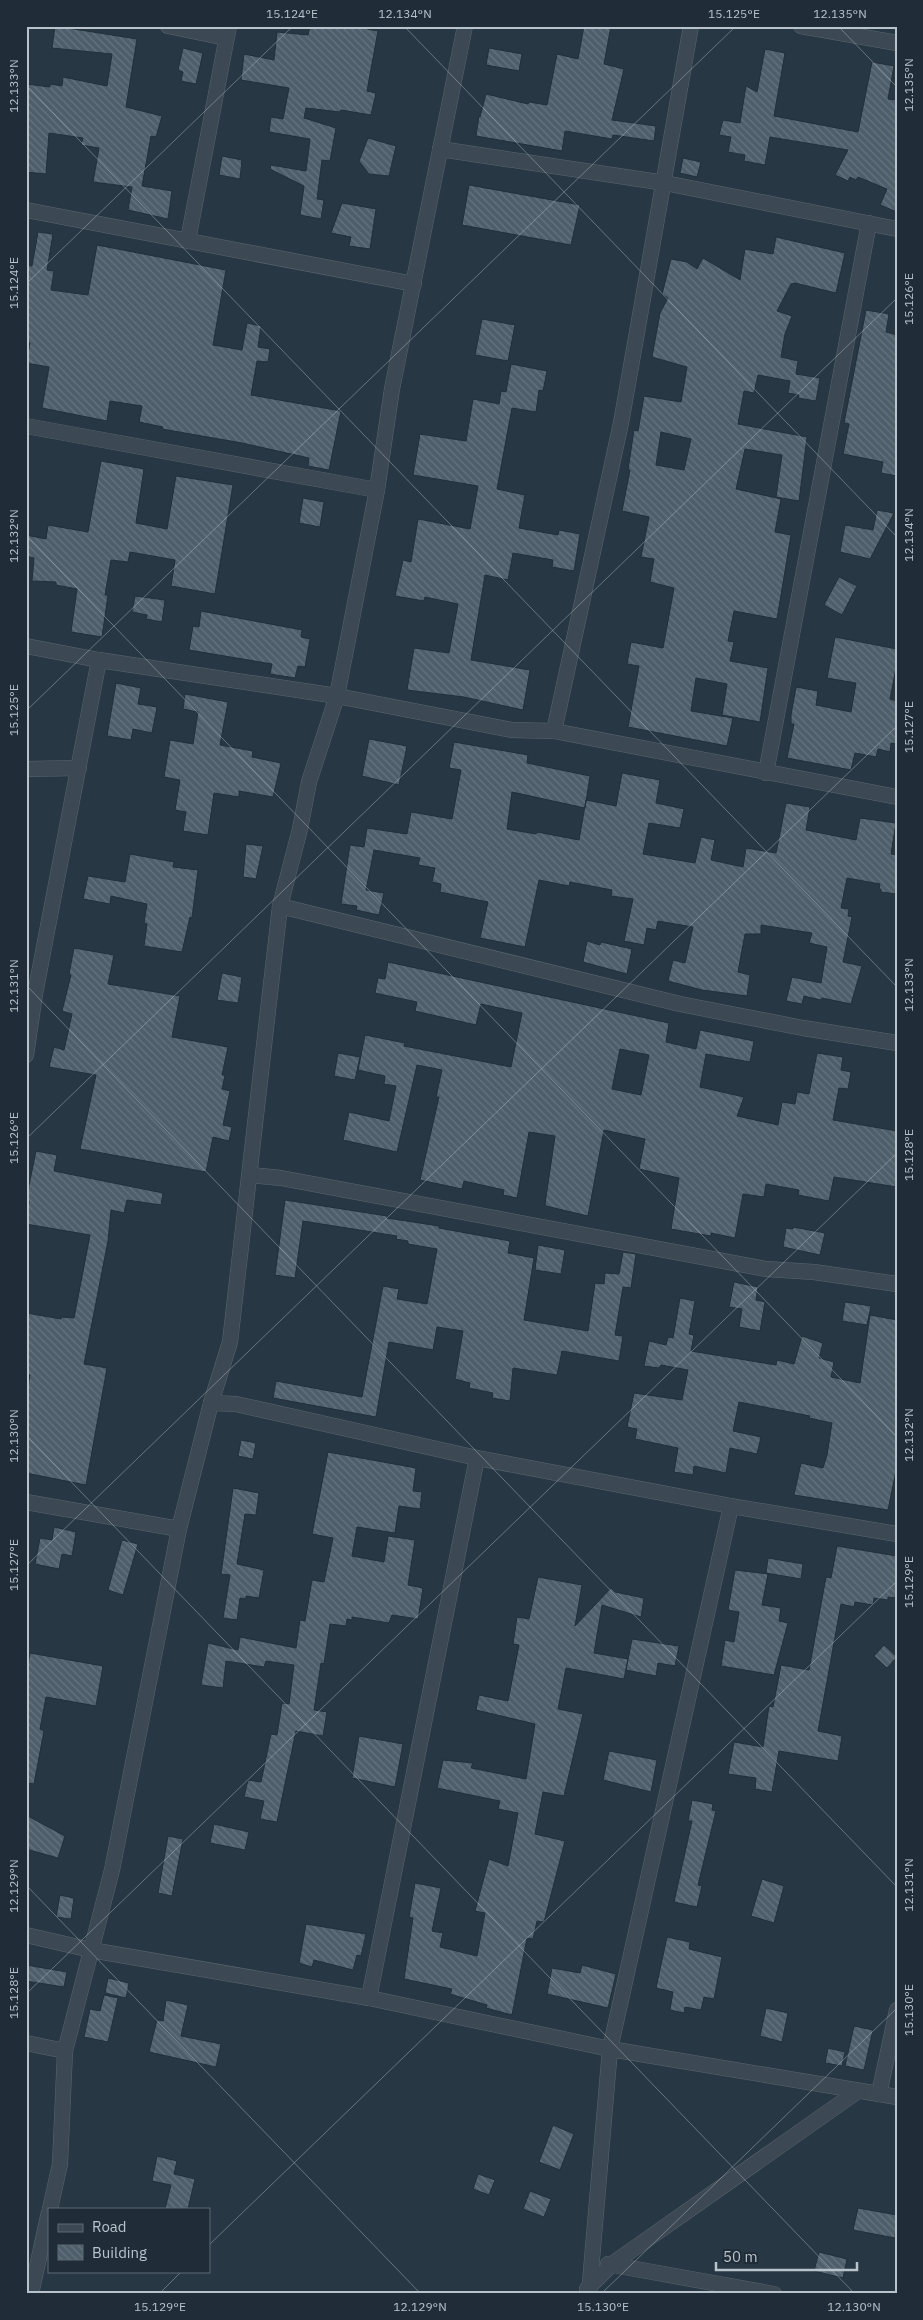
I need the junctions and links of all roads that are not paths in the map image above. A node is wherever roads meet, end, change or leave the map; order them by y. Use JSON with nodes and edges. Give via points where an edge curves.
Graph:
{"nodes":[{"id":1,"x":168,"y":26,"type":"edge"},
{"id":2,"x":465,"y":26,"type":"edge"},
{"id":3,"x":692,"y":26,"type":"edge"},
{"id":4,"x":801,"y":26,"type":"edge"},
{"id":5,"x":228,"y":32,"type":"edge"},
{"id":6,"x":897,"y":43,"type":"edge"},
{"id":7,"x":440,"y":149,"type":"junction"},
{"id":8,"x":665,"y":183,"type":"junction"},
{"id":9,"x":26,"y":210,"type":"edge"},
{"id":10,"x":869,"y":223,"type":"junction"},
{"id":11,"x":897,"y":228,"type":"edge"},
{"id":12,"x":188,"y":240,"type":"junction"},
{"id":13,"x":414,"y":284,"type":"junction"},
{"id":14,"x":26,"y":426,"type":"edge"},
{"id":15,"x":376,"y":490,"type":"junction"},
{"id":16,"x":26,"y":646,"type":"edge"},
{"id":17,"x":99,"y":660,"type":"junction"},
{"id":18,"x":337,"y":696,"type":"junction"},
{"id":19,"x":554,"y":732,"type":"junction"},
{"id":20,"x":79,"y":768,"type":"junction"},
{"id":21,"x":26,"y":770,"type":"edge"},
{"id":22,"x":766,"y":773,"type":"junction"},
{"id":23,"x":897,"y":797,"type":"edge"},
{"id":24,"x":280,"y":906,"type":"junction"},
{"id":25,"x":897,"y":1042,"type":"edge"},
{"id":26,"x":26,"y":1055,"type":"edge"},
{"id":27,"x":250,"y":1175,"type":"junction"},
{"id":28,"x":897,"y":1284,"type":"edge"},
{"id":29,"x":211,"y":1403,"type":"junction"},
{"id":30,"x":477,"y":1458,"type":"junction"},
{"id":31,"x":26,"y":1502,"type":"edge"},
{"id":32,"x":731,"y":1506,"type":"junction"},
{"id":33,"x":179,"y":1530,"type":"junction"},
{"id":34,"x":897,"y":1534,"type":"edge"},
{"id":35,"x":26,"y":1935,"type":"edge"},
{"id":36,"x":91,"y":1950,"type":"junction"},
{"id":37,"x":369,"y":1998,"type":"junction"},
{"id":38,"x":897,"y":2010,"type":"edge"},
{"id":39,"x":26,"y":2043,"type":"edge"},
{"id":40,"x":610,"y":2049,"type":"junction"},
{"id":41,"x":65,"y":2051,"type":"junction"},
{"id":42,"x":858,"y":2091,"type":"junction"},
{"id":43,"x":878,"y":2094,"type":"junction"},
{"id":44,"x":897,"y":2097,"type":"edge"},
{"id":45,"x":49,"y":2208,"type":"edge"},
{"id":46,"x":48,"y":2213,"type":"edge"},
{"id":47,"x":592,"y":2262,"type":"junction"},
{"id":48,"x":612,"y":2264,"type":"junction"},
{"id":49,"x":30,"y":2272,"type":"edge"},
{"id":50,"x":587,"y":2292,"type":"edge"},
{"id":51,"x":31,"y":2294,"type":"edge"},
{"id":52,"x":774,"y":2294,"type":"edge"}],
"edges":[{"from":1,"to":5,"type":"street"},
{"from":2,"to":7,"type":"street"},
{"from":3,"to":8,"type":"street"},
{"from":4,"to":6,"type":"street"},
{"from":5,"to":12,"type":"street"},
{"from":7,"to":8,"type":"street"},
{"from":7,"to":13,"type":"street"},
{"from":8,"to":10,"type":"street"},
{"from":8,"to":19,"type":"street","via":[[621,423]]},
{"from":9,"to":12,"type":"street"},
{"from":10,"to":11,"type":"street"},
{"from":10,"to":22,"type":"street"},
{"from":12,"to":13,"type":"street"},
{"from":13,"to":15,"type":"street"},
{"from":14,"to":15,"type":"street"},
{"from":15,"to":18,"type":"street"},
{"from":16,"to":17,"type":"street"},
{"from":17,"to":18,"type":"street"},
{"from":17,"to":20,"type":"street"},
{"from":18,"to":19,"type":"street","via":[[512,730]]},
{"from":18,"to":24,"type":"street","via":[[308,782],[300,829]]},
{"from":19,"to":22,"type":"street"},
{"from":20,"to":21,"type":"street"},
{"from":20,"to":26,"type":"street"},
{"from":22,"to":23,"type":"street"},
{"from":24,"to":25,"type":"street","via":[[680,1004]]},
{"from":24,"to":27,"type":"street"},
{"from":27,"to":28,"type":"street","via":[[281,1178],[766,1269]]},
{"from":27,"to":29,"type":"street","via":[[230,1342]]},
{"from":29,"to":30,"type":"street","via":[[236,1404]]},
{"from":29,"to":33,"type":"street"},
{"from":30,"to":32,"type":"street"},
{"from":30,"to":37,"type":"street"},
{"from":31,"to":33,"type":"street"},
{"from":32,"to":34,"type":"street"},
{"from":32,"to":40,"type":"street"},
{"from":33,"to":36,"type":"street","via":[[112,1870]]},
{"from":35,"to":36,"type":"street"},
{"from":36,"to":37,"type":"street"},
{"from":36,"to":41,"type":"street"},
{"from":37,"to":40,"type":"street"},
{"from":38,"to":43,"type":"street"},
{"from":39,"to":41,"type":"street"},
{"from":40,"to":42,"type":"street"},
{"from":40,"to":47,"type":"street"},
{"from":41,"to":45,"type":"street","via":[[60,2164]]},
{"from":42,"to":43,"type":"street"},
{"from":42,"to":48,"type":"street"},
{"from":43,"to":44,"type":"street"},
{"from":46,"to":49,"type":"street"},
{"from":47,"to":48,"type":"street"},
{"from":47,"to":50,"type":"street"},
{"from":48,"to":50,"type":"street"},
{"from":48,"to":52,"type":"street"},
{"from":49,"to":51,"type":"street"}]}
